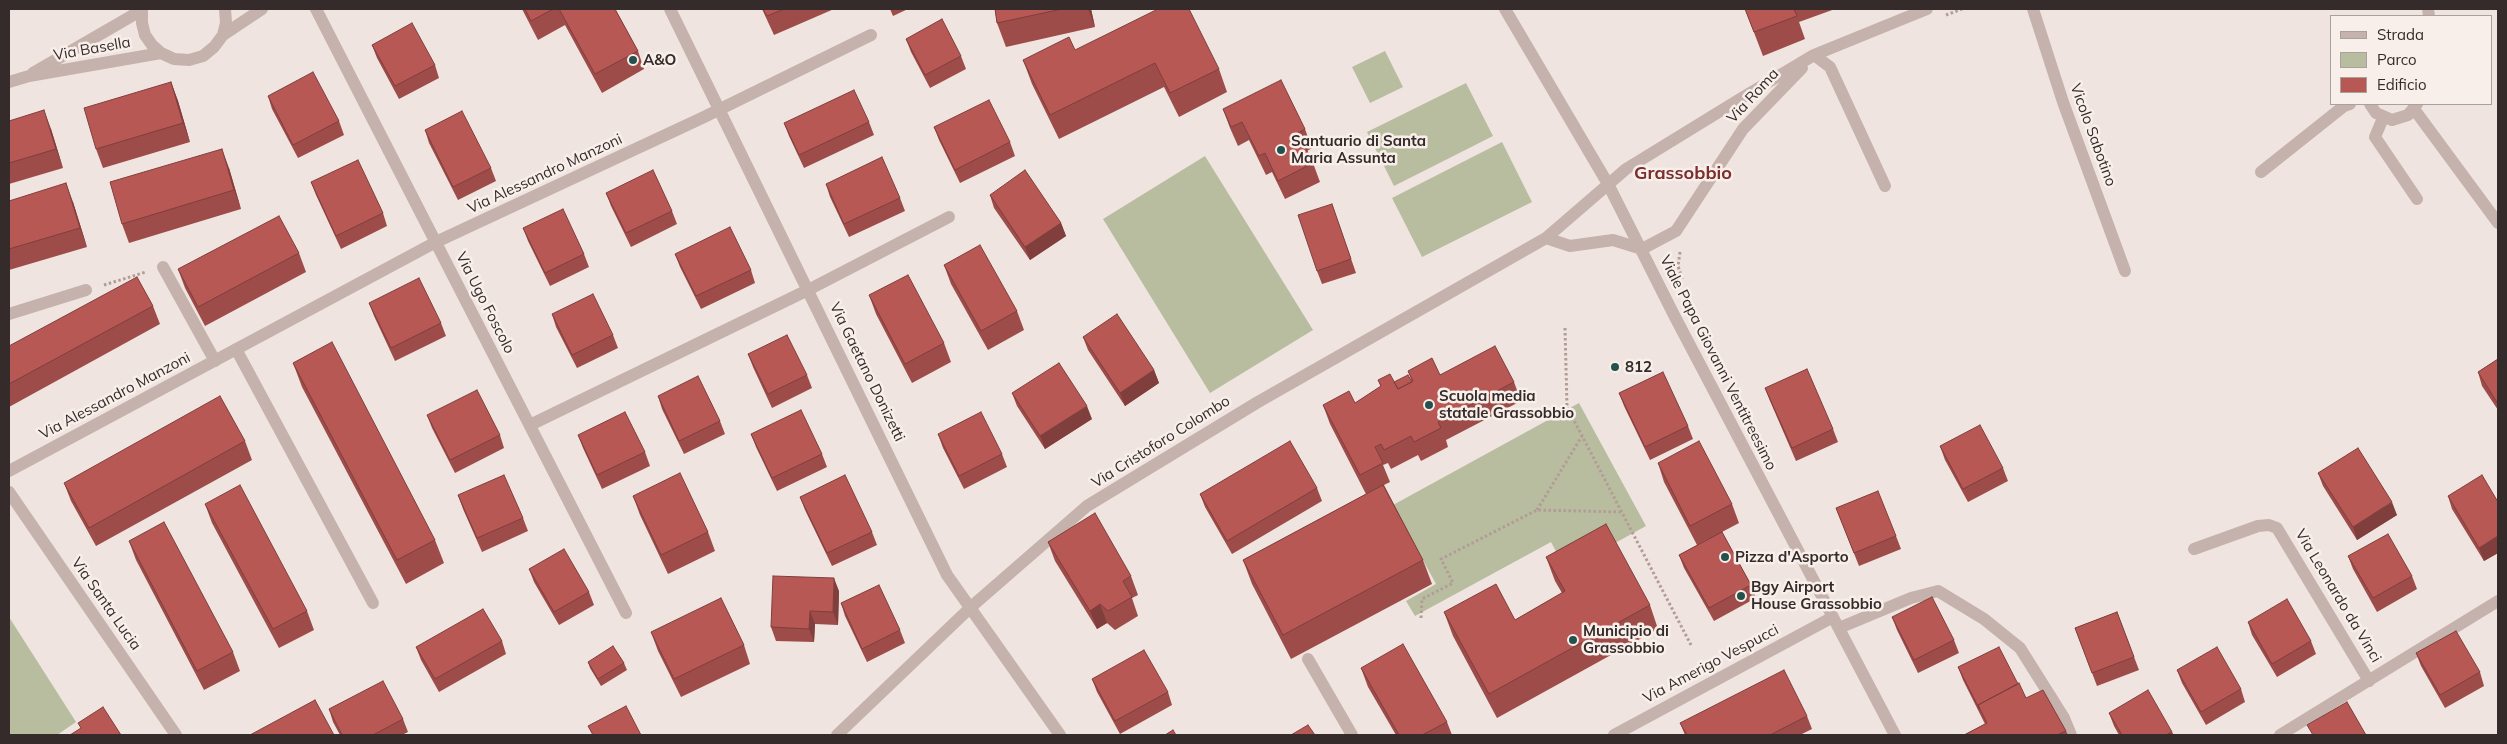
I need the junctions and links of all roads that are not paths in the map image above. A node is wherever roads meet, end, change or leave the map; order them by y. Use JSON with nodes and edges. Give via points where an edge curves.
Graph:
{"nodes":[{"id":1,"x":225,"y":9,"type":"edge"},
{"id":2,"x":262,"y":9,"type":"edge"},
{"id":3,"x":316,"y":9,"type":"edge"},
{"id":4,"x":670,"y":9,"type":"edge"},
{"id":5,"x":1505,"y":9,"type":"edge"},
{"id":6,"x":1927,"y":9,"type":"edge"},
{"id":7,"x":2033,"y":9,"type":"edge"},
{"id":8,"x":142,"y":10,"type":"edge"},
{"id":9,"x":223,"y":35,"type":"junction"},
{"id":10,"x":871,"y":35,"type":"dead end"},
{"id":11,"x":161,"y":53,"type":"junction"},
{"id":12,"x":1814,"y":55,"type":"junction"},
{"id":13,"x":29,"y":76,"type":"junction"},
{"id":14,"x":9,"y":82,"type":"edge"},
{"id":15,"x":2347,"y":105,"type":"edge"},
{"id":16,"x":2371,"y":105,"type":"edge"},
{"id":17,"x":2416,"y":107,"type":"edge"},
{"id":18,"x":721,"y":108,"type":"junction"},
{"id":19,"x":2383,"y":118,"type":"junction"},
{"id":20,"x":2260,"y":172,"type":"dead end"},
{"id":21,"x":1608,"y":184,"type":"junction"},
{"id":22,"x":1885,"y":186,"type":"dead end"},
{"id":23,"x":2417,"y":200,"type":"dead end"},
{"id":24,"x":949,"y":217,"type":"dead end"},
{"id":25,"x":2498,"y":222,"type":"edge"},
{"id":26,"x":1546,"y":238,"type":"junction"},
{"id":27,"x":436,"y":242,"type":"junction"},
{"id":28,"x":1642,"y":248,"type":"junction"},
{"id":29,"x":163,"y":267,"type":"road end"},
{"id":30,"x":2125,"y":271,"type":"dead end"},
{"id":31,"x":86,"y":290,"type":"road end"},
{"id":32,"x":808,"y":290,"type":"junction"},
{"id":33,"x":9,"y":314,"type":"edge"},
{"id":34,"x":236,"y":350,"type":"junction"},
{"id":35,"x":215,"y":361,"type":"junction"},
{"id":36,"x":530,"y":425,"type":"junction"},
{"id":37,"x":9,"y":471,"type":"edge"},
{"id":38,"x":9,"y":492,"type":"edge"},
{"id":39,"x":2194,"y":549,"type":"dead end"},
{"id":40,"x":2498,"y":601,"type":"edge"},
{"id":41,"x":373,"y":603,"type":"dead end"},
{"id":42,"x":971,"y":607,"type":"junction"},
{"id":43,"x":626,"y":613,"type":"dead end"},
{"id":44,"x":1836,"y":623,"type":"junction"},
{"id":45,"x":1308,"y":659,"type":"dead end"},
{"id":46,"x":2369,"y":680,"type":"junction"},
{"id":47,"x":1634,"y":730,"type":"edge"},
{"id":48,"x":176,"y":735,"type":"edge"},
{"id":49,"x":837,"y":735,"type":"edge"},
{"id":50,"x":1060,"y":735,"type":"edge"},
{"id":51,"x":1352,"y":735,"type":"edge"},
{"id":52,"x":1614,"y":735,"type":"edge"},
{"id":53,"x":1896,"y":735,"type":"edge"},
{"id":54,"x":2071,"y":735,"type":"edge"},
{"id":55,"x":2280,"y":735,"type":"edge"}],
"edges":[{"from":1,"to":9,"type":"street"},
{"from":2,"to":9,"type":"street"},
{"from":3,"to":27,"type":"street","name":"Via Ugo Foscolo"},
{"from":4,"to":18,"type":"street","name":"Via Gaetano Donizetti"},
{"from":5,"to":21,"type":"street","name":"Viale Papa Giovanni Ventitreesimo"},
{"from":6,"to":12,"type":"street","name":"Via Roma"},
{"from":7,"to":30,"type":"street","name":"Vicolo Sabotino"},
{"from":8,"to":11,"type":"street","via":[[145,35]]},
{"from":8,"to":13,"type":"street","name":"Via Basella"},
{"from":9,"to":11,"type":"street","via":[[203,56],[189,60],[174,59]]},
{"from":10,"to":18,"type":"street","name":"Via Alessandro Manzoni"},
{"from":11,"to":13,"type":"street","name":"Via Basella"},
{"from":12,"to":21,"type":"street","name":"Via Roma","via":[[1626,169]]},
{"from":12,"to":22,"type":"street","via":[[1830,68]]},
{"from":12,"to":28,"type":"street","name":"Via Roma","via":[[1743,129],[1676,231]]},
{"from":13,"to":14,"type":"street","name":"Via Basella"},
{"from":15,"to":20,"type":"street"},
{"from":16,"to":19,"type":"street"},
{"from":17,"to":19,"type":"street","via":[[2400,119]]},
{"from":17,"to":25,"type":"street"},
{"from":18,"to":27,"type":"street","name":"Via Alessandro Manzoni"},
{"from":18,"to":32,"type":"street","name":"Via Gaetano Donizetti"},
{"from":19,"to":23,"type":"street","via":[[2376,137]]},
{"from":21,"to":26,"type":"street","name":"Via Cristoforo Colombo"},
{"from":21,"to":28,"type":"street","name":"Viale Papa Giovanni Ventitreesimo"},
{"from":24,"to":32,"type":"street"},
{"from":26,"to":28,"type":"street","via":[[1570,246],[1613,240]]},
{"from":26,"to":42,"type":"street","name":"Via Cristoforo Colombo","via":[[1258,402],[1088,506]]},
{"from":27,"to":34,"type":"street","name":"Via Alessandro Manzoni"},
{"from":27,"to":36,"type":"street","name":"Via Ugo Foscolo"},
{"from":28,"to":44,"type":"street","name":"Viale Papa Giovanni Ventitreesimo"},
{"from":29,"to":35,"type":"street"},
{"from":31,"to":33,"type":"street"},
{"from":32,"to":36,"type":"street"},
{"from":32,"to":42,"type":"street","name":"Via Gaetano Donizetti","via":[[947,575]]},
{"from":34,"to":35,"type":"street","name":"Via Alessandro Manzoni"},
{"from":34,"to":41,"type":"street"},
{"from":35,"to":37,"type":"street","name":"Via Alessandro Manzoni"},
{"from":36,"to":43,"type":"street","name":"Via Ugo Foscolo"},
{"from":38,"to":48,"type":"street","name":"Via Santa Lucia"},
{"from":39,"to":46,"type":"street","name":"Via Leonardo da Vinci","via":[[2258,526],[2269,524],[2277,528]]},
{"from":40,"to":46,"type":"street"},
{"from":42,"to":49,"type":"street","name":"Via Cristoforo Colombo"},
{"from":42,"to":50,"type":"street","name":"Via Gaetano Donizetti"},
{"from":44,"to":47,"type":"street","name":"Via Amerigo Vespucci"},
{"from":44,"to":53,"type":"street","name":"Viale Papa Giovanni Ventitreesimo"},
{"from":44,"to":54,"type":"street","name":"Via Amerigo Vespucci","via":[[1938,591],[1984,619],[2020,648],[2060,710]]},
{"from":45,"to":51,"type":"street"},
{"from":46,"to":55,"type":"street"},
{"from":47,"to":52,"type":"street","name":"Via Amerigo Vespucci"}]}
